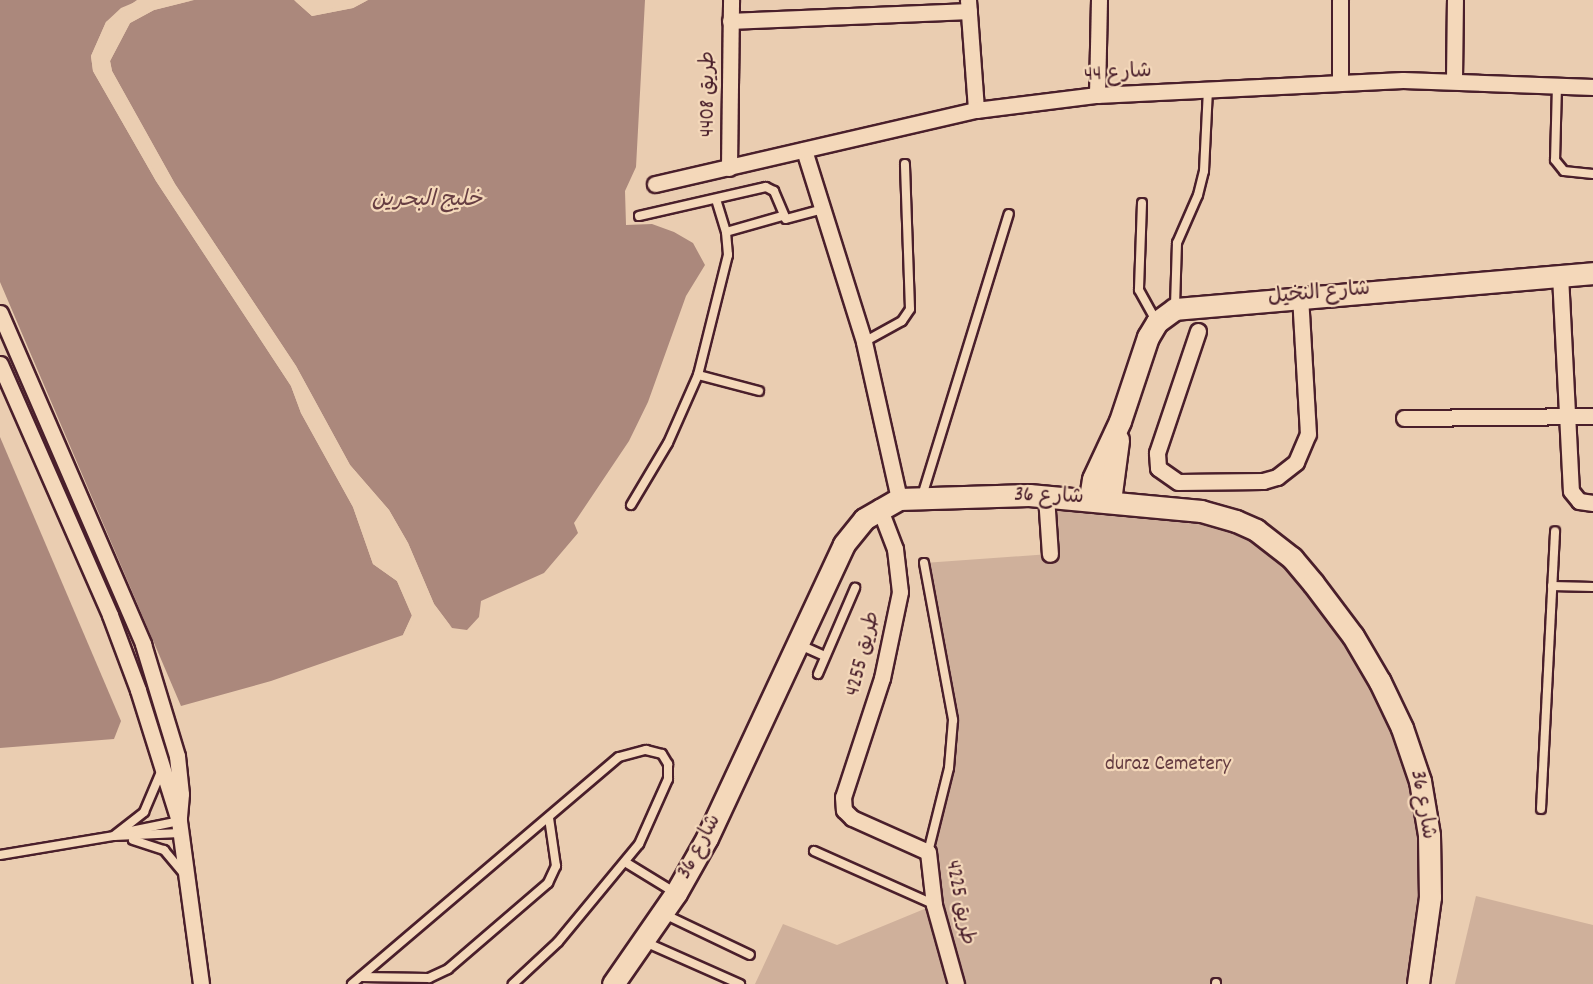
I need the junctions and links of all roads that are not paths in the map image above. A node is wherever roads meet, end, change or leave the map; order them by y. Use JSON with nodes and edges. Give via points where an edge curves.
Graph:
{"nodes":[{"id":1,"x":731,"y":0,"type":"edge"},
{"id":2,"x":1099,"y":0,"type":"edge"},
{"id":3,"x":1340,"y":0,"type":"edge"},
{"id":4,"x":1455,"y":0,"type":"edge"},
{"id":5,"x":969,"y":5,"type":"edge"},
{"id":6,"x":730,"y":21,"type":"junction"},
{"id":7,"x":1454,"y":79,"type":"junction"},
{"id":8,"x":1340,"y":81,"type":"junction"},
{"id":9,"x":1557,"y":85,"type":"junction"},
{"id":10,"x":1593,"y":87,"type":"edge"},
{"id":11,"x":1208,"y":89,"type":"junction"},
{"id":12,"x":1097,"y":95,"type":"junction"},
{"id":13,"x":976,"y":110,"type":"junction"},
{"id":14,"x":804,"y":150,"type":"junction"},
{"id":15,"x":905,"y":164,"type":"dead end"},
{"id":16,"x":729,"y":168,"type":"junction"},
{"id":17,"x":1593,"y":174,"type":"edge"},
{"id":18,"x":655,"y":184,"type":"dead end"},
{"id":19,"x":716,"y":198,"type":"junction"},
{"id":20,"x":1142,"y":203,"type":"dead end"},
{"id":21,"x":824,"y":208,"type":"junction"},
{"id":22,"x":1009,"y":214,"type":"dead end"},
{"id":23,"x":639,"y":216,"type":"dead end"},
{"id":24,"x":782,"y":216,"type":"junction"},
{"id":25,"x":726,"y":232,"type":"junction"},
{"id":26,"x":1593,"y":273,"type":"edge"},
{"id":27,"x":1560,"y":275,"type":"junction"},
{"id":28,"x":1300,"y":296,"type":"junction"},
{"id":29,"x":1175,"y":309,"type":"junction"},
{"id":30,"x":0,"y":313,"type":"edge"},
{"id":31,"x":1157,"y":322,"type":"junction"},
{"id":32,"x":1198,"y":331,"type":"dead end"},
{"id":33,"x":864,"y":342,"type":"junction"},
{"id":34,"x":0,"y":364,"type":"edge"},
{"id":35,"x":698,"y":375,"type":"junction"},
{"id":36,"x":759,"y":391,"type":"dead end"},
{"id":37,"x":1567,"y":415,"type":"junction"},
{"id":38,"x":1593,"y":416,"type":"edge"},
{"id":39,"x":1404,"y":418,"type":"dead end"},
{"id":40,"x":1046,"y":496,"type":"junction"},
{"id":41,"x":921,"y":498,"type":"junction"},
{"id":42,"x":1100,"y":500,"type":"junction"},
{"id":43,"x":889,"y":503,"type":"junction"},
{"id":44,"x":1593,"y":503,"type":"edge"},
{"id":45,"x":631,"y":505,"type":"dead end"},
{"id":46,"x":1555,"y":531,"type":"dead end"},
{"id":47,"x":1050,"y":554,"type":"dead end"},
{"id":48,"x":924,"y":563,"type":"dead end"},
{"id":49,"x":1552,"y":586,"type":"junction"},
{"id":50,"x":1593,"y":586,"type":"edge"},
{"id":51,"x":855,"y":588,"type":"dead end"},
{"id":52,"x":798,"y":644,"type":"junction"},
{"id":53,"x":825,"y":656,"type":"junction"},
{"id":54,"x":818,"y":674,"type":"dead end"},
{"id":55,"x":161,"y":769,"type":"junction"},
{"id":56,"x":1541,"y":809,"type":"dead end"},
{"id":57,"x":844,"y":810,"type":"joint"},
{"id":58,"x":549,"y":818,"type":"junction"},
{"id":59,"x":179,"y":827,"type":"junction"},
{"id":60,"x":114,"y":836,"type":"junction"},
{"id":61,"x":814,"y":851,"type":"dead end"},
{"id":62,"x":928,"y":852,"type":"junction"},
{"id":63,"x":0,"y":855,"type":"edge"},
{"id":64,"x":626,"y":862,"type":"junction"},
{"id":65,"x":183,"y":874,"type":"junction"},
{"id":66,"x":676,"y":893,"type":"junction"},
{"id":67,"x":934,"y":905,"type":"junction"},
{"id":68,"x":662,"y":913,"type":"junction"},
{"id":69,"x":644,"y":941,"type":"junction"},
{"id":70,"x":750,"y":955,"type":"dead end"},
{"id":71,"x":361,"y":977,"type":"junction"},
{"id":72,"x":201,"y":984,"type":"edge"},
{"id":73,"x":352,"y":984,"type":"edge"},
{"id":74,"x":513,"y":984,"type":"edge"},
{"id":75,"x":613,"y":984,"type":"edge"},
{"id":76,"x":740,"y":984,"type":"edge"},
{"id":77,"x":956,"y":984,"type":"edge"},
{"id":78,"x":1418,"y":984,"type":"edge"}],
"edges":[{"from":1,"to":6,"type":"street","name":"طريق 4408"},
{"from":2,"to":12,"type":"street"},
{"from":3,"to":8,"type":"street"},
{"from":4,"to":7,"type":"street"},
{"from":5,"to":6,"type":"street","name":"طريق 4408"},
{"from":5,"to":13,"type":"street","name":"طريق 4408"},
{"from":6,"to":16,"type":"street","name":"طريق 4408"},
{"from":7,"to":8,"type":"street","name":"شارع 44"},
{"from":7,"to":9,"type":"street","name":"شارع 44"},
{"from":8,"to":11,"type":"street","name":"شارع 44"},
{"from":9,"to":10,"type":"street","name":"شارع 44"},
{"from":9,"to":17,"type":"lane","via":[[1555,160],[1564,171]]},
{"from":11,"to":12,"type":"street","name":"شارع 44"},
{"from":11,"to":29,"type":"lane","via":[[1202,184],[1174,256]]},
{"from":12,"to":13,"type":"street","name":"شارع 44"},
{"from":13,"to":14,"type":"street","name":"شارع 44"},
{"from":14,"to":16,"type":"street","name":"شارع 44"},
{"from":14,"to":21,"type":"street","name":"طريق 4255"},
{"from":15,"to":33,"type":"lane","via":[[910,309],[902,321]]},
{"from":16,"to":18,"type":"street","name":"شارع 44"},
{"from":19,"to":23,"type":"lane"},
{"from":19,"to":24,"type":"lane","via":[[769,187]]},
{"from":19,"to":25,"type":"lane"},
{"from":20,"to":31,"type":"lane","via":[[1138,281],[1142,299]]},
{"from":21,"to":24,"type":"lane","via":[[789,219]]},
{"from":21,"to":33,"type":"street","name":"طريق 4255"},
{"from":22,"to":41,"type":"lane"},
{"from":24,"to":25,"type":"lane"},
{"from":25,"to":35,"type":"lane","via":[[727,265]]},
{"from":26,"to":27,"type":"street","name":"شارع النخيل"},
{"from":27,"to":28,"type":"street","name":"شارع النخيل"},
{"from":27,"to":37,"type":"street"},
{"from":28,"to":29,"type":"street","name":"شارع النخيل"},
{"from":28,"to":32,"type":"street","via":[[1308,434],[1296,462],[1276,477],[1263,481],[1178,482],[1158,468],[1157,453]]},
{"from":29,"to":31,"type":"street","name":"شارع النخيل"},
{"from":30,"to":59,"type":"street","via":[[143,644],[172,733],[181,794]]},
{"from":31,"to":42,"type":"street","name":"شارع النخيل","via":[[1140,357],[1120,421],[1096,469]]},
{"from":33,"to":43,"type":"street","name":"طريق 4255"},
{"from":34,"to":55,"type":"street","via":[[110,615]]},
{"from":35,"to":36,"type":"lane"},
{"from":35,"to":45,"type":"lane","via":[[668,443]]},
{"from":37,"to":38,"type":"street"},
{"from":37,"to":39,"type":"street"},
{"from":37,"to":44,"type":"street","via":[[1571,491],[1579,501]]},
{"from":40,"to":41,"type":"street","name":"شارع 36"},
{"from":40,"to":42,"type":"street","name":"شارع 36"},
{"from":40,"to":47,"type":"street"},
{"from":41,"to":43,"type":"street","name":"شارع 36"},
{"from":42,"to":78,"type":"street","name":"شارع 36","via":[[1201,511],[1256,530],[1292,558],[1353,636],[1402,728],[1420,781],[1429,835],[1430,897]]},
{"from":43,"to":52,"type":"street","name":"شارع 36","via":[[844,544]]},
{"from":43,"to":57,"type":"street","name":"طريق 4255","via":[[900,592],[882,678],[843,796]]},
{"from":46,"to":49,"type":"lane"},
{"from":48,"to":62,"type":"lane","via":[[953,720],[949,768]]},
{"from":49,"to":50,"type":"lane"},
{"from":49,"to":56,"type":"lane"},
{"from":51,"to":53,"type":"lane"},
{"from":52,"to":53,"type":"lane"},
{"from":52,"to":66,"type":"street","name":"شارع 36","via":[[742,767]]},
{"from":53,"to":54,"type":"lane"},
{"from":55,"to":59,"type":"street"},
{"from":55,"to":60,"type":"lane","via":[[159,784],[144,812]]},
{"from":57,"to":62,"type":"street","name":"طريق 4225","via":[[852,818]]},
{"from":58,"to":64,"type":"lane","via":[[619,757],[646,750],[662,754],[668,764],[668,779],[650,824]]},
{"from":58,"to":71,"type":"lane"},
{"from":58,"to":71,"type":"lane","via":[[556,866],[548,883],[448,969],[429,978]]},
{"from":59,"to":60,"type":"lane","via":[[149,824]]},
{"from":59,"to":65,"type":"street"},
{"from":60,"to":63,"type":"lane"},
{"from":60,"to":65,"type":"lane","via":[[153,844],[173,859]]},
{"from":61,"to":67,"type":"lane"},
{"from":62,"to":67,"type":"street","name":"طريق 4225"},
{"from":64,"to":66,"type":"lane"},
{"from":64,"to":74,"type":"lane","via":[[558,942]]},
{"from":65,"to":72,"type":"street"},
{"from":66,"to":68,"type":"street","name":"شارع 36"},
{"from":67,"to":77,"type":"street","name":"طريق 4225"},
{"from":68,"to":69,"type":"street","name":"شارع 36"},
{"from":68,"to":70,"type":"lane"},
{"from":69,"to":75,"type":"street","name":"شارع 36"},
{"from":69,"to":76,"type":"lane"},
{"from":71,"to":73,"type":"lane"}]}
